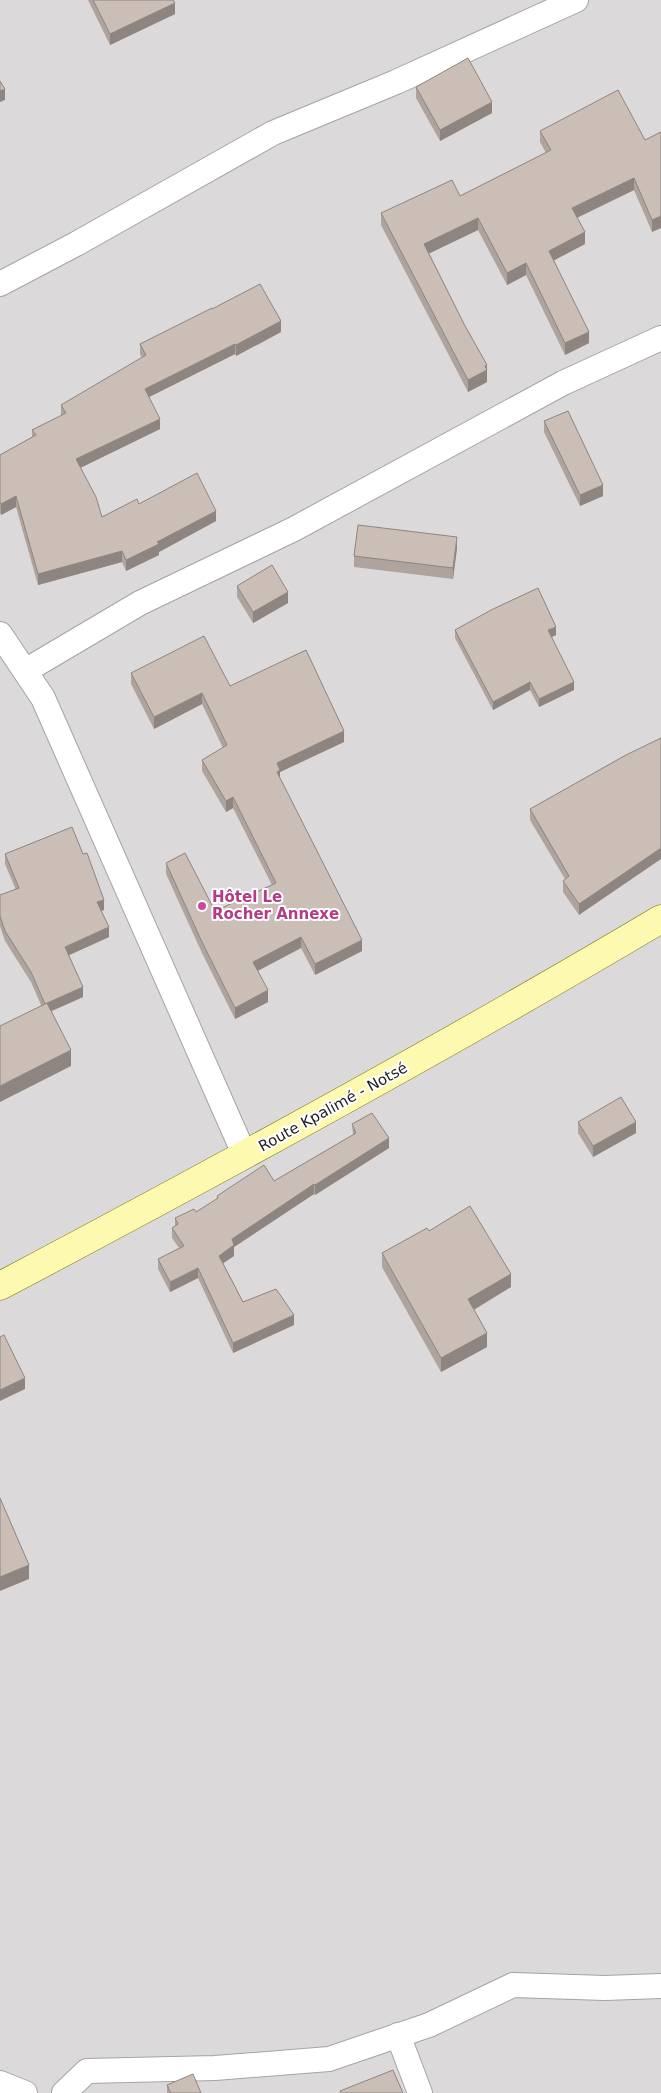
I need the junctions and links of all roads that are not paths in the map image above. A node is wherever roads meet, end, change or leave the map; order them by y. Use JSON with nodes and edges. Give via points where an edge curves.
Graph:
{"nodes":[{"id":1,"x":576,"y":0,"type":"edge"},
{"id":2,"x":0,"y":284,"type":"edge"},
{"id":3,"x":661,"y":338,"type":"edge"},
{"id":4,"x":0,"y":634,"type":"edge"},
{"id":5,"x":25,"y":671,"type":"junction"},
{"id":6,"x":661,"y":919,"type":"edge"},
{"id":7,"x":245,"y":1156,"type":"junction"},
{"id":8,"x":0,"y":1286,"type":"edge"},
{"id":9,"x":661,"y":1986,"type":"edge"},
{"id":10,"x":398,"y":2036,"type":"junction"},
{"id":11,"x":0,"y":2084,"type":"edge"},
{"id":12,"x":25,"y":2093,"type":"edge"},
{"id":13,"x":64,"y":2093,"type":"edge"},
{"id":14,"x":420,"y":2093,"type":"edge"}],
"edges":[{"from":1,"to":2,"type":"street","via":[[396,82],[272,133]]},
{"from":3,"to":5,"type":"street","via":[[563,383],[294,529],[140,603]]},
{"from":4,"to":5,"type":"street"},
{"from":5,"to":7,"type":"street","via":[[43,698]]},
{"from":6,"to":7,"type":"main road","name":"Route Kpalimé - Notsé"},
{"from":7,"to":8,"type":"main road","name":"Route Kpalimé - Notsé"},
{"from":9,"to":10,"type":"street","via":[[514,1985],[429,2026]]},
{"from":10,"to":13,"type":"street","via":[[329,2059],[215,2068],[87,2071]]},
{"from":10,"to":14,"type":"street"},
{"from":11,"to":12,"type":"street"}]}
